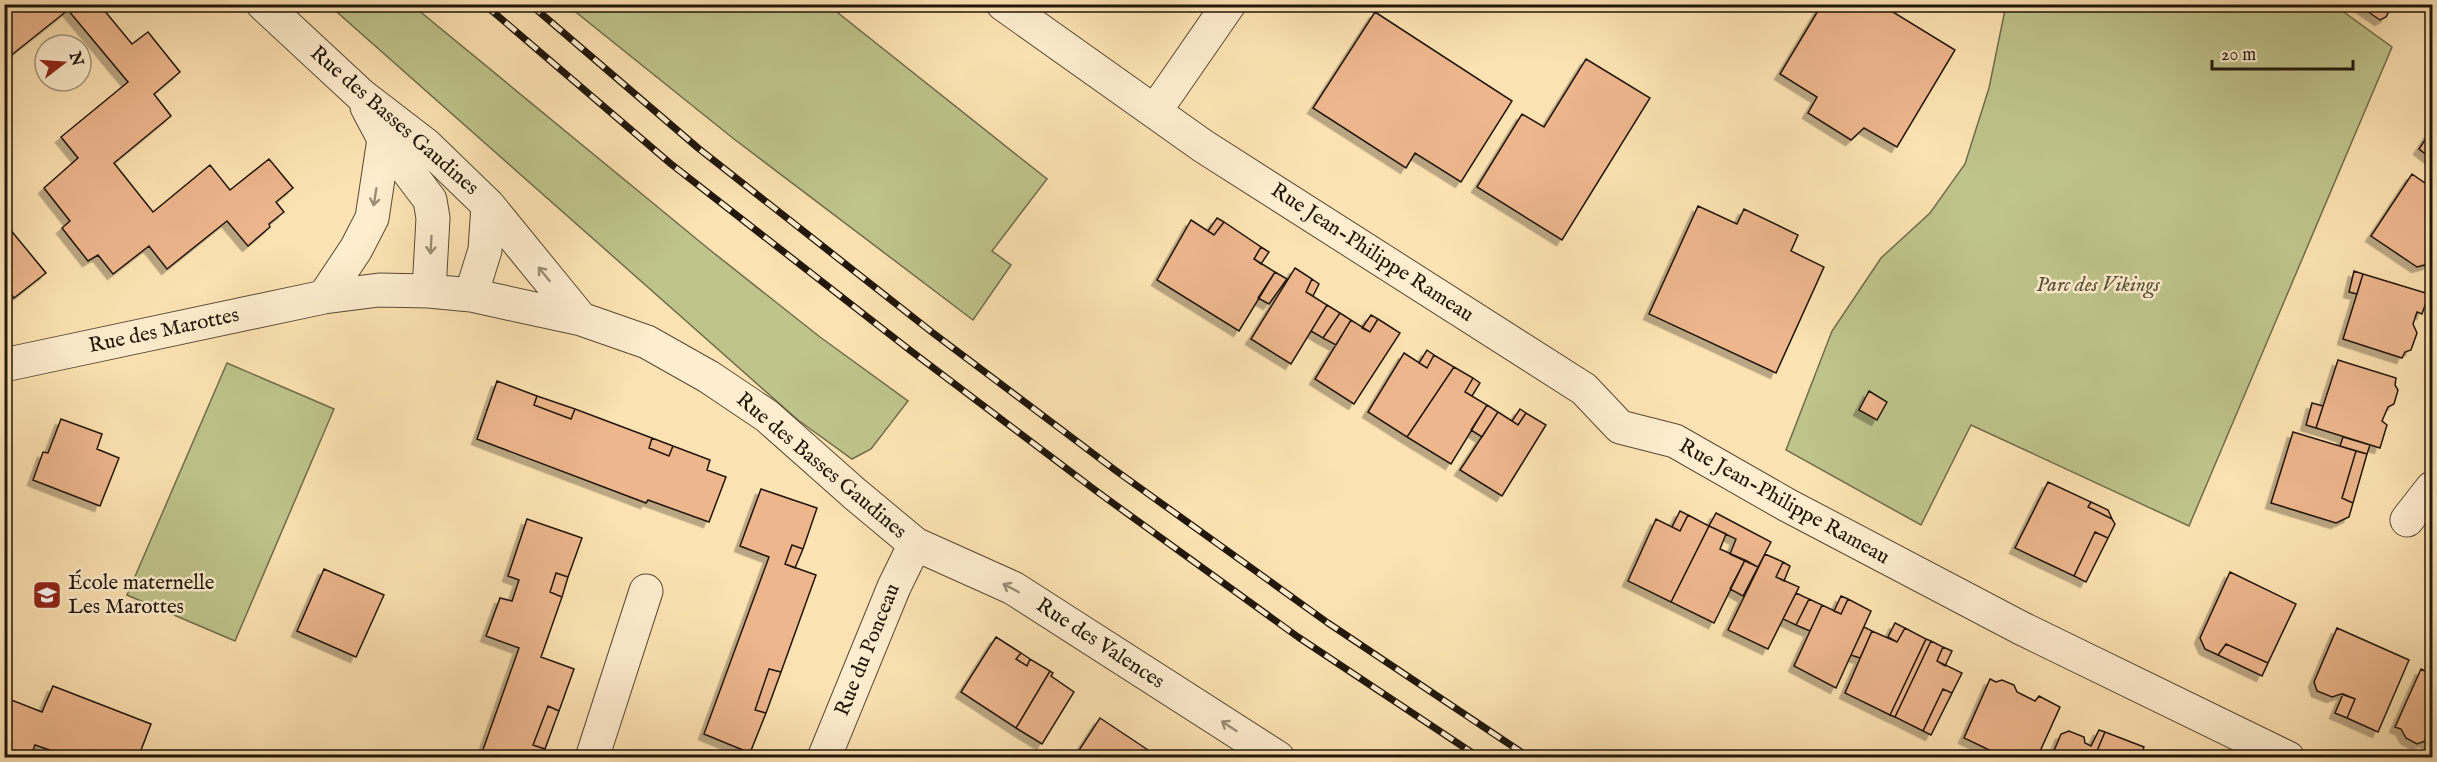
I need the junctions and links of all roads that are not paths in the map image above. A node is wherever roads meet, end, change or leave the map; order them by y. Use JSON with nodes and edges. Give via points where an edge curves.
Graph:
{"nodes":[{"id":1,"x":263,"y":4,"type":"edge"},
{"id":2,"x":1004,"y":4,"type":"edge"},
{"id":3,"x":1229,"y":4,"type":"edge"},
{"id":4,"x":361,"y":95,"type":"junction"},
{"id":5,"x":1155,"y":111,"type":"junction"},
{"id":6,"x":384,"y":139,"type":"junction"},
{"id":7,"x":488,"y":205,"type":"junction"},
{"id":8,"x":429,"y":291,"type":"junction"},
{"id":9,"x":471,"y":295,"type":"junction"},
{"id":10,"x":324,"y":297,"type":"junction"},
{"id":11,"x":581,"y":320,"type":"junction"},
{"id":12,"x":4,"y":365,"type":"edge"},
{"id":13,"x":2433,"y":488,"type":"edge"},
{"id":14,"x":2407,"y":520,"type":"dead end"},
{"id":15,"x":915,"y":544,"type":"junction"},
{"id":16,"x":646,"y":591,"type":"dead end"},
{"id":17,"x":592,"y":758,"type":"edge"},
{"id":18,"x":824,"y":758,"type":"edge"},
{"id":19,"x":1278,"y":758,"type":"edge"},
{"id":20,"x":2288,"y":758,"type":"edge"}],
"edges":[{"from":1,"to":4,"type":"street","name":"Rue des Basses Gaudines"},
{"from":2,"to":5,"type":"street","name":"Rue Jean-Philippe Rameau"},
{"from":3,"to":5,"type":"street"},
{"from":4,"to":6,"type":"street"},
{"from":4,"to":7,"type":"street","name":"Rue des Basses Gaudines","via":[[426,145]]},
{"from":5,"to":20,"type":"street","name":"Rue Jean-Philippe Rameau","via":[[1203,146],[1584,389],[1620,427],[1675,441],[1786,505],[2021,628]]},
{"from":6,"to":8,"type":"street","one_way":true,"via":[[430,200],[433,218]]},
{"from":6,"to":10,"type":"street","one_way":true,"via":[[372,218]]},
{"from":7,"to":9,"type":"street","via":[[484,250]]},
{"from":11,"to":7,"type":"street","name":"Rue des Basses Gaudines","one_way":true},
{"from":8,"to":9,"type":"street","name":"Rue des Marottes"},
{"from":8,"to":10,"type":"street","name":"Rue des Marottes","via":[[379,290]]},
{"from":9,"to":11,"type":"street","name":"Rue des Marottes"},
{"from":10,"to":12,"type":"street","name":"Rue des Marottes"},
{"from":11,"to":15,"type":"street","name":"Rue des Basses Gaudines","via":[[647,342],[738,396],[767,416]]},
{"from":13,"to":14,"type":"street"},
{"from":15,"to":18,"type":"street","name":"Rue du Ponceau"},
{"from":19,"to":15,"type":"street","name":"Rue des Valences","one_way":true,"via":[[1013,588]]},
{"from":16,"to":17,"type":"street"}]}
